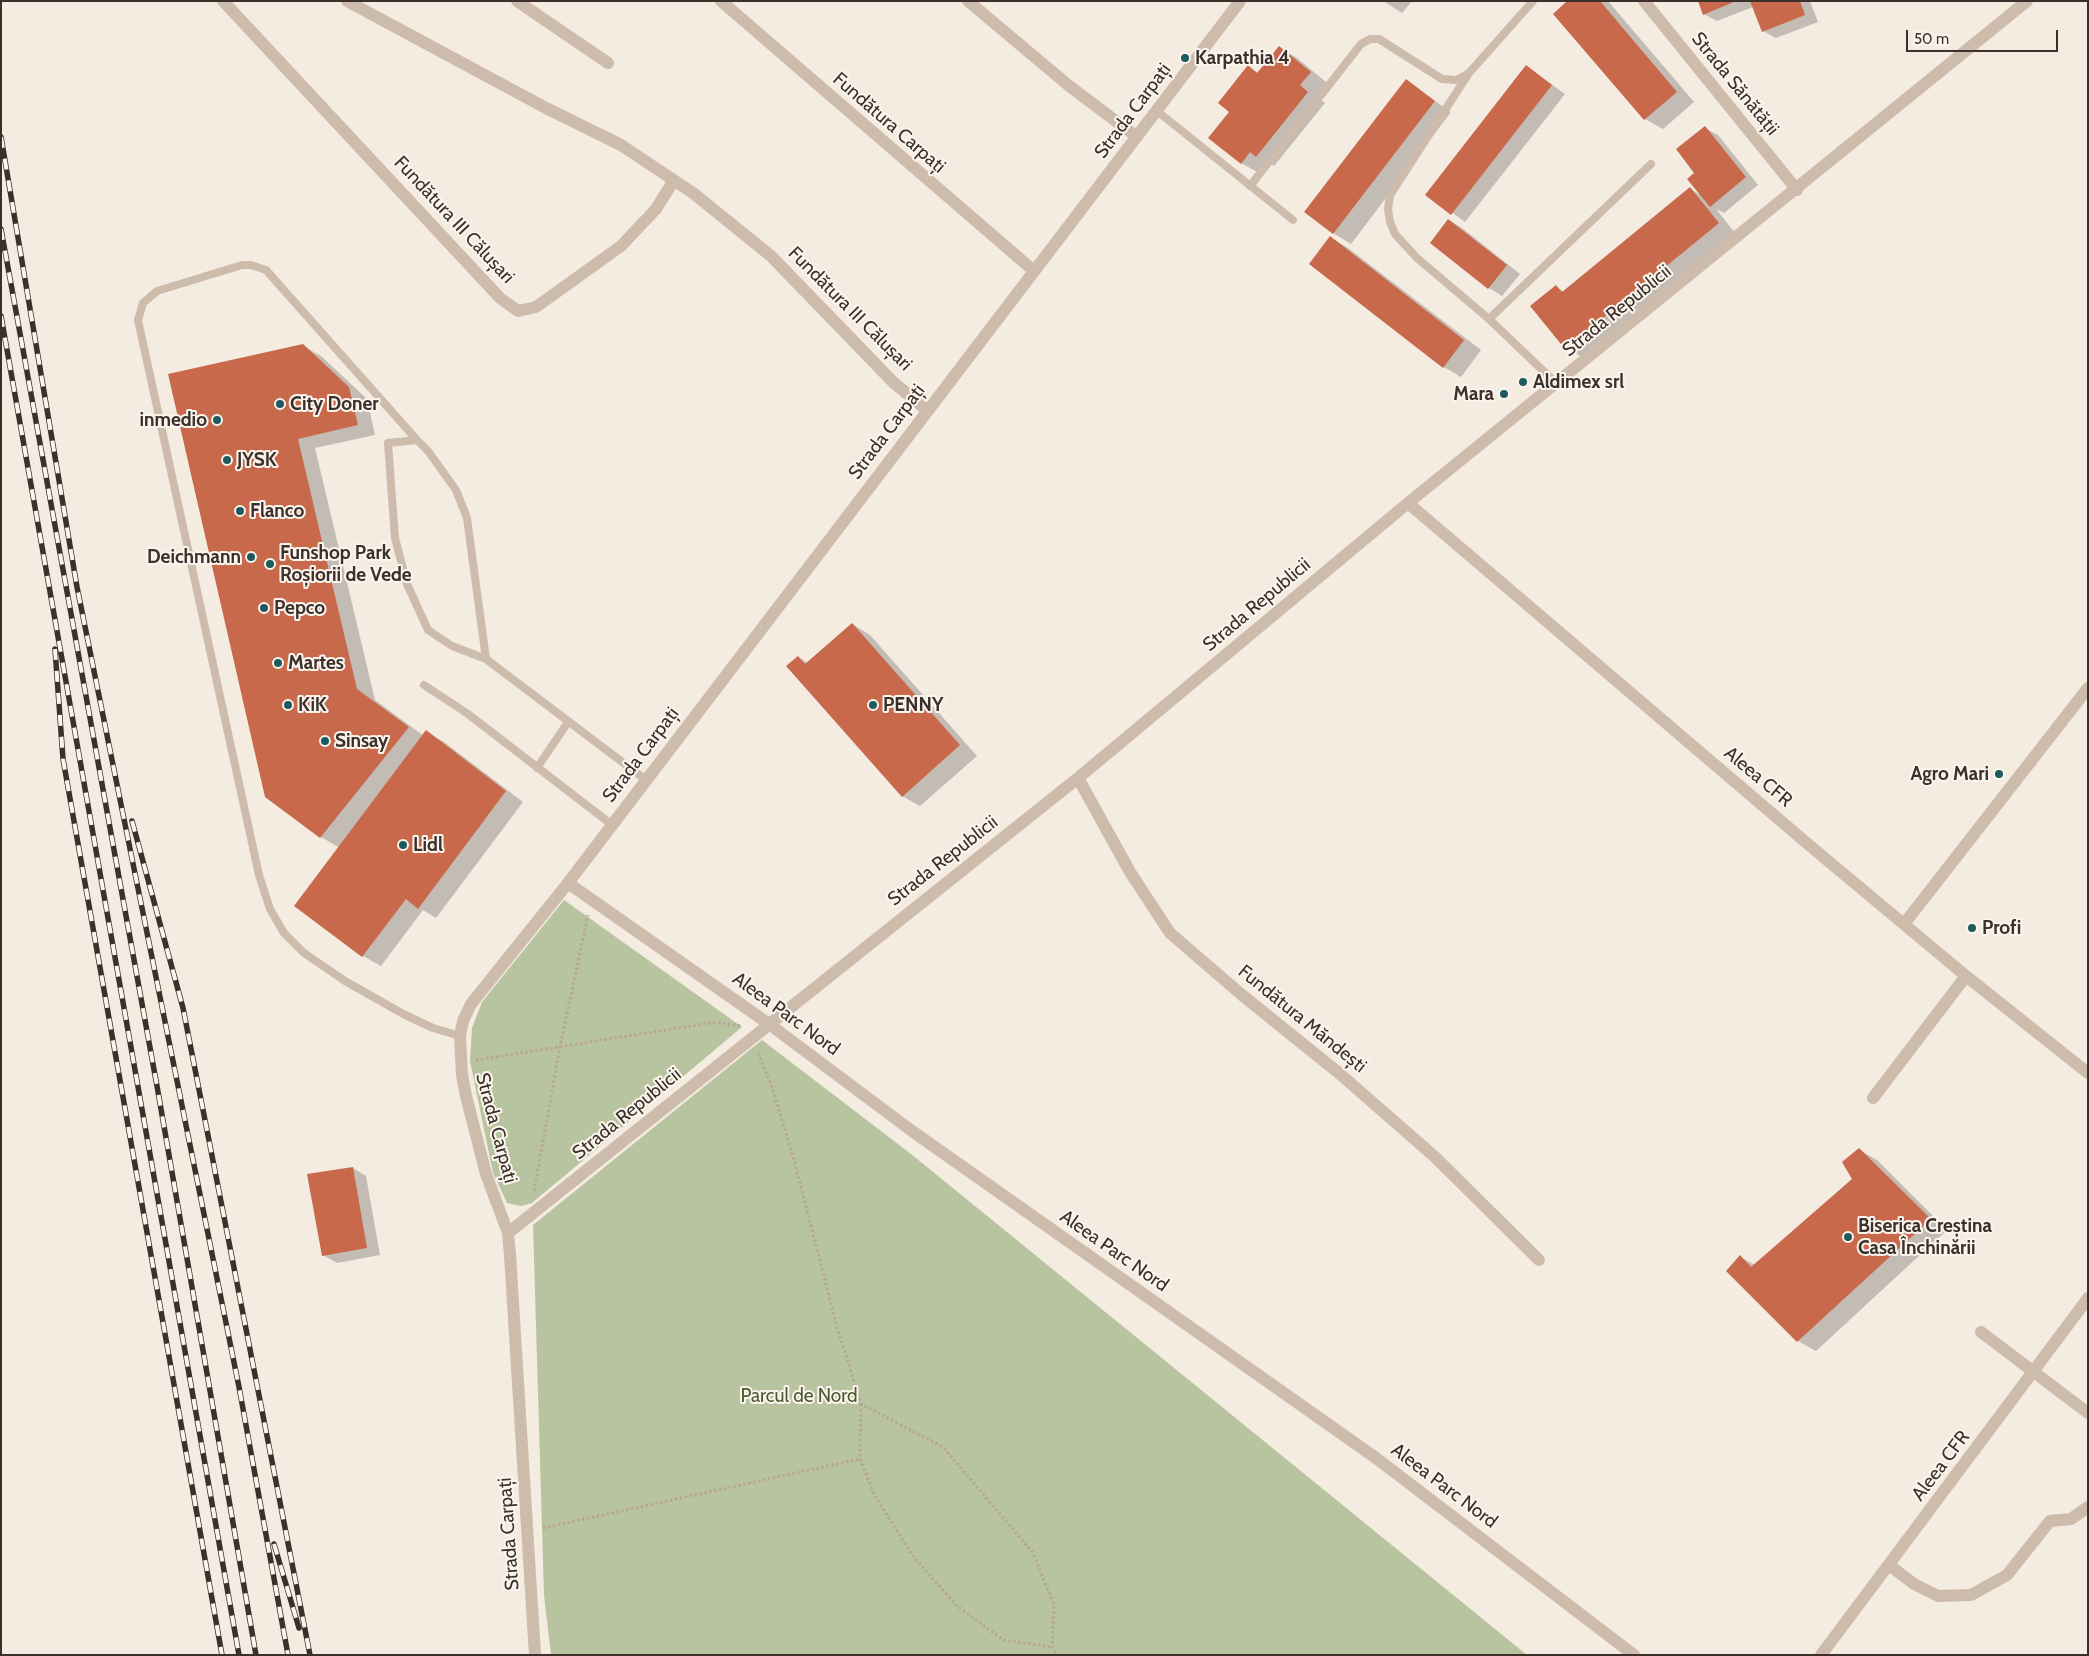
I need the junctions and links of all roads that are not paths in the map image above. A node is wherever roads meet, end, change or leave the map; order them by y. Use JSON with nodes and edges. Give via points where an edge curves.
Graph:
{"nodes":[{"id":1,"x":223,"y":1,"type":"edge"},
{"id":2,"x":347,"y":1,"type":"edge"},
{"id":3,"x":517,"y":1,"type":"edge"},
{"id":4,"x":721,"y":1,"type":"edge"},
{"id":5,"x":968,"y":1,"type":"edge"},
{"id":6,"x":1240,"y":1,"type":"edge"},
{"id":7,"x":1532,"y":1,"type":"edge"},
{"id":8,"x":1644,"y":1,"type":"edge"},
{"id":9,"x":2027,"y":1,"type":"edge"},
{"id":10,"x":608,"y":63,"type":"dead end"},
{"id":11,"x":1469,"y":73,"type":"junction"},
{"id":12,"x":1156,"y":111,"type":"junction"},
{"id":13,"x":1136,"y":137,"type":"junction"},
{"id":14,"x":1650,"y":164,"type":"dead end"},
{"id":15,"x":674,"y":180,"type":"junction"},
{"id":16,"x":1250,"y":186,"type":"junction"},
{"id":17,"x":1797,"y":190,"type":"junction"},
{"id":18,"x":1292,"y":220,"type":"dead end"},
{"id":19,"x":1034,"y":271,"type":"junction"},
{"id":20,"x":1489,"y":319,"type":"junction"},
{"id":21,"x":1557,"y":384,"type":"junction"},
{"id":22,"x":927,"y":410,"type":"junction"},
{"id":23,"x":417,"y":440,"type":"junction"},
{"id":24,"x":1408,"y":503,"type":"junction"},
{"id":25,"x":486,"y":660,"type":"junction"},
{"id":26,"x":424,"y":685,"type":"dead end"},
{"id":27,"x":2088,"y":688,"type":"edge"},
{"id":28,"x":568,"y":722,"type":"junction"},
{"id":29,"x":537,"y":768,"type":"junction"},
{"id":30,"x":1078,"y":778,"type":"junction"},
{"id":31,"x":646,"y":780,"type":"junction"},
{"id":32,"x":611,"y":824,"type":"junction"},
{"id":33,"x":568,"y":883,"type":"junction"},
{"id":34,"x":1904,"y":924,"type":"junction"},
{"id":35,"x":1966,"y":976,"type":"junction"},
{"id":36,"x":769,"y":1024,"type":"junction"},
{"id":37,"x":460,"y":1036,"type":"junction"},
{"id":38,"x":2088,"y":1073,"type":"edge"},
{"id":39,"x":1874,"y":1098,"type":"dead end"},
{"id":40,"x":508,"y":1233,"type":"junction"},
{"id":41,"x":1540,"y":1260,"type":"dead end"},
{"id":42,"x":2088,"y":1298,"type":"edge"},
{"id":43,"x":1982,"y":1332,"type":"dead end"},
{"id":44,"x":2034,"y":1371,"type":"junction"},
{"id":45,"x":2088,"y":1413,"type":"edge"},
{"id":46,"x":2088,"y":1507,"type":"edge"},
{"id":47,"x":1889,"y":1565,"type":"junction"},
{"id":48,"x":535,"y":1655,"type":"edge"},
{"id":49,"x":1634,"y":1655,"type":"edge"},
{"id":50,"x":1821,"y":1655,"type":"edge"}],
"edges":[{"from":1,"to":15,"type":"street","name":"Fundătura III Călușari","via":[[500,298],[518,311],[536,307],[621,246],[656,209]]},
{"from":2,"to":15,"type":"street","name":"Fundătura III Călușari","via":[[621,145]]},
{"from":3,"to":10,"type":"street"},
{"from":4,"to":19,"type":"street","name":"Fundătura Carpați"},
{"from":5,"to":13,"type":"street"},
{"from":6,"to":12,"type":"street","name":"Strada Carpați"},
{"from":7,"to":11,"type":"lane"},
{"from":8,"to":17,"type":"street","name":"Strada Sănătății"},
{"from":9,"to":17,"type":"street","name":"Strada Republicii"},
{"from":11,"to":16,"type":"lane","via":[[1457,80],[1442,79],[1379,39],[1370,38],[1361,44]]},
{"from":11,"to":20,"type":"lane","via":[[1398,180],[1390,195],[1388,209],[1395,234],[1404,246]]},
{"from":12,"to":13,"type":"street","name":"Strada Carpați"},
{"from":12,"to":16,"type":"lane"},
{"from":13,"to":19,"type":"street","name":"Strada Carpați"},
{"from":14,"to":20,"type":"lane"},
{"from":15,"to":22,"type":"street","name":"Fundătura III Călușari","via":[[771,256],[893,382]]},
{"from":16,"to":18,"type":"lane"},
{"from":17,"to":21,"type":"street","name":"Strada Republicii"},
{"from":19,"to":22,"type":"street","name":"Strada Carpați"},
{"from":20,"to":21,"type":"lane"},
{"from":21,"to":24,"type":"street","name":"Strada Republicii"},
{"from":22,"to":31,"type":"street","name":"Strada Carpați"},
{"from":23,"to":25,"type":"lane","via":[[456,490],[467,518]]},
{"from":23,"to":25,"type":"lane","via":[[388,443],[395,538],[407,584],[428,630],[452,646]]},
{"from":23,"to":37,"type":"lane","via":[[266,270],[242,265],[156,291],[143,303],[138,320],[259,875],[270,909],[284,932],[304,953],[366,995],[434,1028]]},
{"from":24,"to":30,"type":"street","name":"Strada Republicii"},
{"from":24,"to":34,"type":"street","name":"Aleea CFR"},
{"from":25,"to":28,"type":"lane"},
{"from":26,"to":29,"type":"lane","via":[[468,714]]},
{"from":27,"to":34,"type":"street"},
{"from":28,"to":29,"type":"lane"},
{"from":28,"to":31,"type":"lane"},
{"from":29,"to":32,"type":"lane"},
{"from":30,"to":36,"type":"street","name":"Strada Republicii"},
{"from":30,"to":41,"type":"street","name":"Fundătura Măndești","via":[[1130,872],[1170,933],[1435,1157]]},
{"from":31,"to":32,"type":"street","name":"Strada Carpați"},
{"from":32,"to":33,"type":"street","name":"Strada Carpați"},
{"from":33,"to":36,"type":"street","name":"Aleea Parc Nord"},
{"from":33,"to":37,"type":"street","name":"Strada Carpați","via":[[471,1004]]},
{"from":34,"to":35,"type":"street","name":"Aleea CFR"},
{"from":35,"to":38,"type":"street","name":"Aleea CFR"},
{"from":35,"to":39,"type":"street"},
{"from":36,"to":40,"type":"street","name":"Strada Republicii"},
{"from":36,"to":49,"type":"street","name":"Aleea Parc Nord","via":[[912,1131],[1376,1458]]},
{"from":37,"to":40,"type":"street","name":"Strada Carpați","via":[[460,1062],[466,1096],[486,1174]]},
{"from":40,"to":48,"type":"street","name":"Strada Carpați"},
{"from":42,"to":44,"type":"street","name":"Aleea CFR"},
{"from":43,"to":44,"type":"street"},
{"from":44,"to":45,"type":"street"},
{"from":44,"to":47,"type":"street","name":"Aleea CFR"},
{"from":46,"to":47,"type":"street","via":[[2071,1518],[2050,1521],[2006,1575],[1971,1595],[1938,1596],[1914,1584]]},
{"from":47,"to":50,"type":"street","name":"Aleea CFR"}]}
